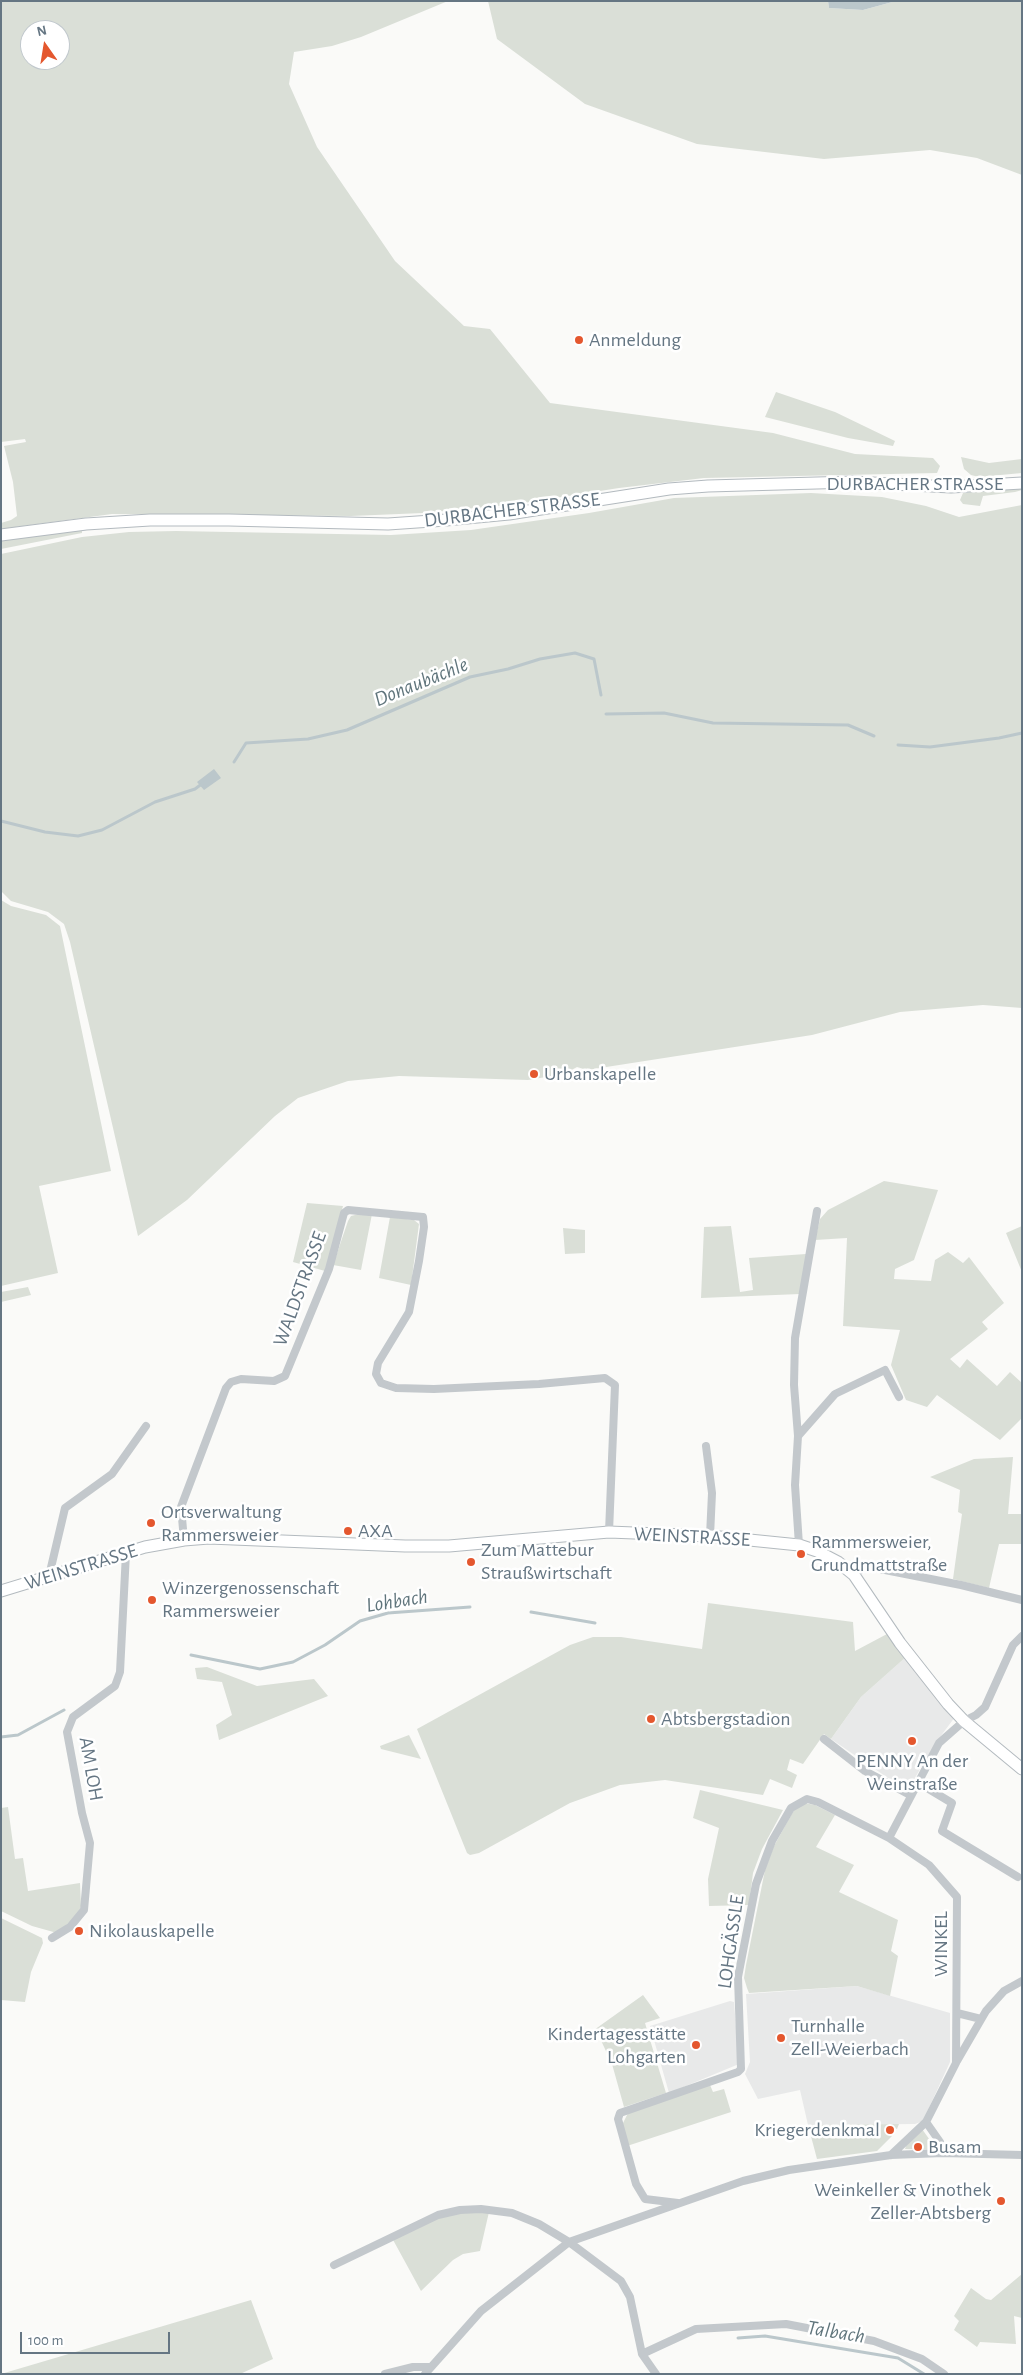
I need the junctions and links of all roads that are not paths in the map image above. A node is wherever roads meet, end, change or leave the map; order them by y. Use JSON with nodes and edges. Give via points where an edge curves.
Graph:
{"nodes":[{"id":1,"x":1022,"y":483,"type":"edge"},
{"id":2,"x":1,"y":535,"type":"edge"},
{"id":3,"x":816,"y":1211,"type":"dead end"},
{"id":4,"x":899,"y":1397,"type":"dead end"},
{"id":5,"x":146,"y":1426,"type":"dead end"},
{"id":6,"x":798,"y":1436,"type":"junction"},
{"id":7,"x":706,"y":1446,"type":"dead end"},
{"id":8,"x":608,"y":1532,"type":"junction"},
{"id":9,"x":710,"y":1536,"type":"junction"},
{"id":10,"x":184,"y":1540,"type":"junction"},
{"id":11,"x":799,"y":1545,"type":"junction"},
{"id":12,"x":126,"y":1553,"type":"junction"},
{"id":13,"x":854,"y":1575,"type":"junction"},
{"id":14,"x":49,"y":1576,"type":"junction"},
{"id":15,"x":1,"y":1591,"type":"edge"},
{"id":16,"x":1022,"y":1600,"type":"edge"},
{"id":17,"x":1022,"y":1636,"type":"edge"},
{"id":18,"x":964,"y":1721,"type":"junction"},
{"id":19,"x":824,"y":1739,"type":"dead end"},
{"id":20,"x":1022,"y":1769,"type":"edge"},
{"id":21,"x":917,"y":1782,"type":"junction"},
{"id":22,"x":910,"y":1795,"type":"junction"},
{"id":23,"x":889,"y":1838,"type":"junction"},
{"id":24,"x":1018,"y":1877,"type":"dead end"},
{"id":25,"x":52,"y":1938,"type":"dead end"},
{"id":26,"x":1022,"y":1981,"type":"edge"},
{"id":27,"x":957,"y":2013,"type":"junction"},
{"id":28,"x":981,"y":2019,"type":"junction"},
{"id":29,"x":956,"y":2063,"type":"junction"},
{"id":30,"x":926,"y":2122,"type":"junction"},
{"id":31,"x":943,"y":2153,"type":"junction"},
{"id":32,"x":1022,"y":2154,"type":"edge"},
{"id":33,"x":891,"y":2155,"type":"junction"},
{"id":34,"x":682,"y":2203,"type":"junction"},
{"id":35,"x":569,"y":2242,"type":"junction"},
{"id":36,"x":334,"y":2265,"type":"dead end"},
{"id":37,"x":642,"y":2354,"type":"junction"},
{"id":38,"x":431,"y":2367,"type":"junction"},
{"id":39,"x":385,"y":2374,"type":"edge"},
{"id":40,"x":425,"y":2374,"type":"edge"},
{"id":41,"x":656,"y":2374,"type":"edge"},
{"id":42,"x":944,"y":2374,"type":"edge"}],
"edges":[{"from":1,"to":2,"type":"street","name":"DURBACHER STRASSE","via":[[951,487],[853,482],[708,486],[446,520],[388,524],[150,520]]},
{"from":3,"to":6,"type":"street","via":[[795,1338]]},
{"from":4,"to":6,"type":"street","via":[[886,1370],[835,1394]]},
{"from":5,"to":14,"type":"street","via":[[112,1474],[65,1508]]},
{"from":6,"to":11,"type":"street","via":[[794,1484]]},
{"from":7,"to":9,"type":"street","via":[[712,1493]]},
{"from":8,"to":9,"type":"street","name":"WEINSTRASSE"},
{"from":8,"to":10,"type":"street","name":"WEINSTRASSE","via":[[449,1546],[209,1538]]},
{"from":8,"to":10,"type":"street","name":"WALDSTRASSE","via":[[615,1385],[605,1378],[434,1389],[396,1388],[381,1383],[376,1374],[378,1363],[409,1312],[423,1217],[348,1210],[344,1213],[329,1269],[285,1376],[274,1382],[242,1379],[231,1382],[226,1388],[181,1507]]},
{"from":9,"to":11,"type":"street","name":"WEINSTRASSE"},
{"from":10,"to":12,"type":"street","name":"WEINSTRASSE"},
{"from":11,"to":13,"type":"street","name":"WEINSTRASSE","via":[[817,1550]]},
{"from":12,"to":14,"type":"street","name":"WEINSTRASSE"},
{"from":12,"to":25,"type":"street","name":"AM LOH","via":[[120,1672],[115,1686],[73,1717],[67,1732],[90,1843],[84,1910],[70,1927]]},
{"from":13,"to":16,"type":"street","via":[[864,1567],[880,1569]]},
{"from":13,"to":18,"type":"street","name":"WEINSTRASSE","via":[[900,1643]]},
{"from":14,"to":15,"type":"street","name":"WEINSTRASSE"},
{"from":17,"to":18,"type":"street","via":[[1012,1644],[985,1707]]},
{"from":18,"to":20,"type":"street","name":"WEINSTRASSE"},
{"from":18,"to":21,"type":"street","via":[[940,1743]]},
{"from":19,"to":22,"type":"street","via":[[865,1772]]},
{"from":21,"to":22,"type":"street"},
{"from":21,"to":24,"type":"street","via":[[952,1803],[942,1831]]},
{"from":22,"to":23,"type":"street"},
{"from":23,"to":27,"type":"street","name":"WINKEL","via":[[929,1865],[958,1897]]},
{"from":23,"to":34,"type":"street","name":"LOHGÄSSLE","via":[[818,1802],[806,1800],[791,1808],[772,1841],[756,1884],[738,1976],[740,2069],[620,2114],[619,2126],[627,2155],[636,2184],[645,2199]]},
{"from":26,"to":28,"type":"street","name":"WINKEL","via":[[1004,1991]]},
{"from":27,"to":28,"type":"street"},
{"from":27,"to":29,"type":"street","name":"WINKEL"},
{"from":28,"to":29,"type":"street","name":"WINKEL"},
{"from":29,"to":30,"type":"street","name":"WINKEL"},
{"from":30,"to":31,"type":"street","via":[[940,2142]]},
{"from":30,"to":33,"type":"street","name":"WINKEL"},
{"from":31,"to":32,"type":"street"},
{"from":31,"to":33,"type":"street"},
{"from":33,"to":34,"type":"street","via":[[789,2170],[743,2181]]},
{"from":34,"to":35,"type":"street"},
{"from":35,"to":36,"type":"street","via":[[512,2213],[460,2210],[411,2226]]},
{"from":35,"to":37,"type":"street","via":[[622,2281],[630,2297]]},
{"from":35,"to":38,"type":"street","via":[[481,2311]]},
{"from":37,"to":41,"type":"street"},
{"from":37,"to":42,"type":"street","via":[[696,2329],[786,2324],[874,2341],[922,2359]]},
{"from":38,"to":39,"type":"street","via":[[413,2367]]},
{"from":38,"to":40,"type":"street"}]}
